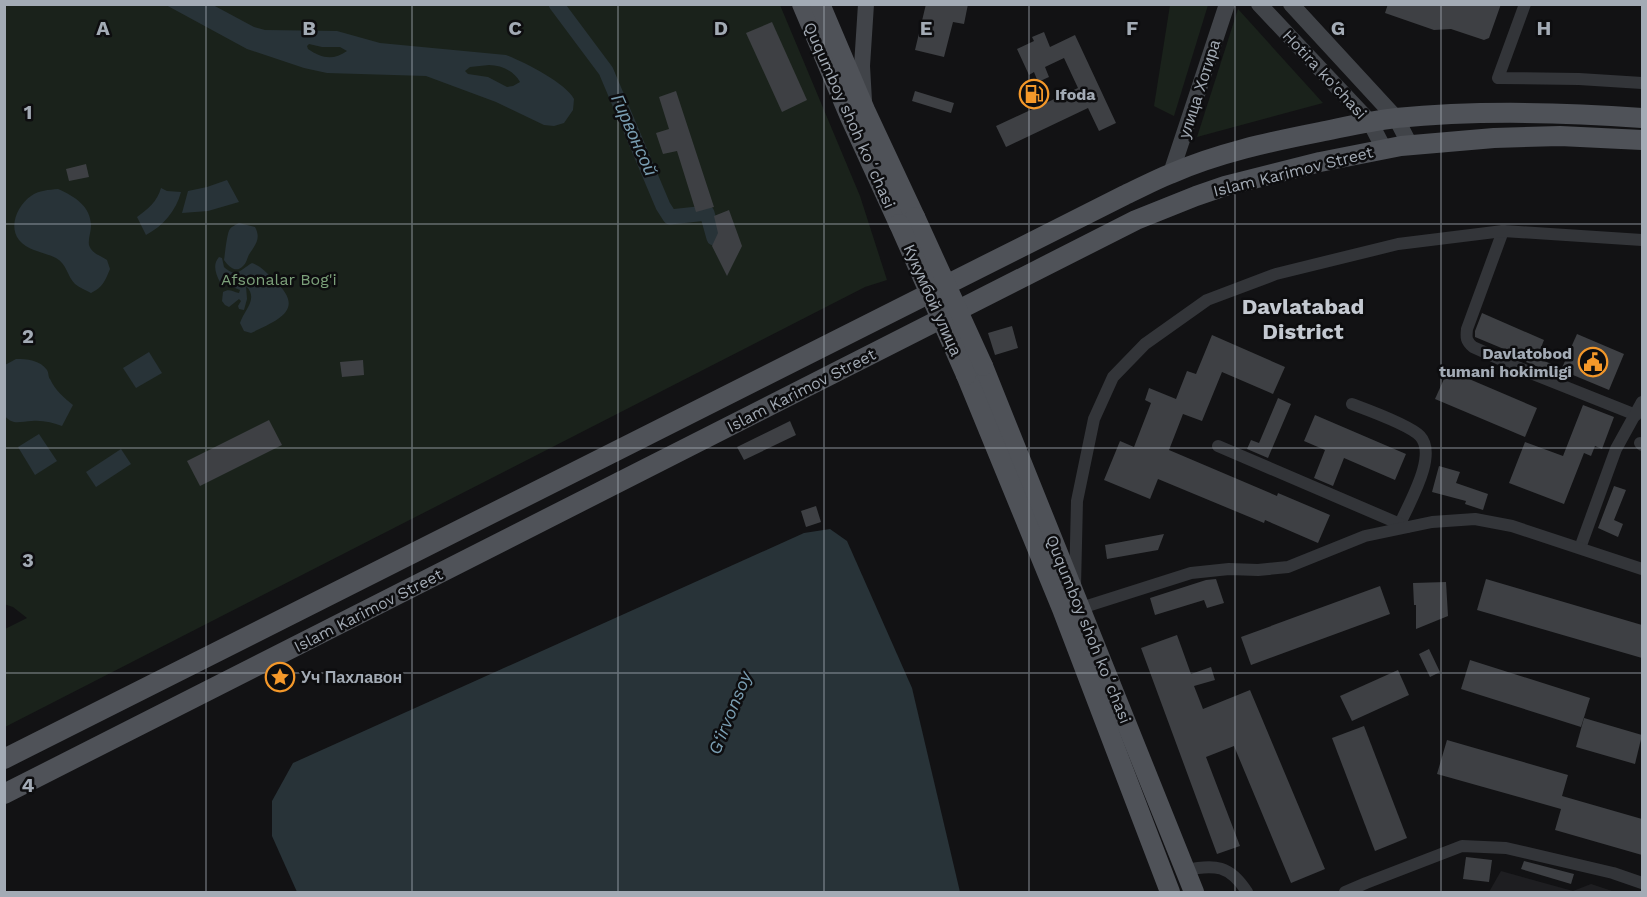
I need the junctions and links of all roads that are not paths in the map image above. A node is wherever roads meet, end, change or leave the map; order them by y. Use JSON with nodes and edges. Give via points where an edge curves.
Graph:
{"nodes":[{"id":1,"x":802,"y":4,"type":"edge"},
{"id":2,"x":820,"y":4,"type":"edge"},
{"id":3,"x":866,"y":4,"type":"edge"},
{"id":4,"x":1227,"y":4,"type":"edge"},
{"id":5,"x":1259,"y":4,"type":"edge"},
{"id":6,"x":1291,"y":4,"type":"edge"},
{"id":7,"x":1525,"y":4,"type":"edge"},
{"id":8,"x":1642,"y":83,"type":"edge"},
{"id":9,"x":865,"y":110,"type":"junction"},
{"id":10,"x":1396,"y":118,"type":"junction"},
{"id":11,"x":1642,"y":118,"type":"edge"},
{"id":12,"x":1370,"y":122,"type":"junction"},
{"id":13,"x":1642,"y":140,"type":"edge"},
{"id":14,"x":1410,"y":145,"type":"junction"},
{"id":15,"x":1384,"y":149,"type":"junction"},
{"id":16,"x":1171,"y":173,"type":"junction"},
{"id":17,"x":907,"y":221,"type":"junction"},
{"id":18,"x":1503,"y":231,"type":"junction"},
{"id":19,"x":1642,"y":240,"type":"edge"},
{"id":20,"x":975,"y":370,"type":"junction"},
{"id":21,"x":1642,"y":402,"type":"edge"},
{"id":22,"x":1352,"y":404,"type":"dead end"},
{"id":23,"x":1636,"y":415,"type":"junction"},
{"id":24,"x":1218,"y":446,"type":"dead end"},
{"id":25,"x":1403,"y":526,"type":"junction"},
{"id":26,"x":1580,"y":548,"type":"junction"},
{"id":27,"x":1642,"y":569,"type":"edge"},
{"id":28,"x":1078,"y":600,"type":"junction"},
{"id":29,"x":4,"y":759,"type":"edge"},
{"id":30,"x":4,"y":794,"type":"edge"},
{"id":31,"x":1185,"y":870,"type":"junction"},
{"id":32,"x":1642,"y":883,"type":"edge"},
{"id":33,"x":1170,"y":892,"type":"edge"},
{"id":34,"x":1194,"y":892,"type":"edge"},
{"id":35,"x":1246,"y":892,"type":"edge"},
{"id":36,"x":1345,"y":892,"type":"edge"}],
"edges":[{"from":1,"to":17,"type":"main road","name":"Ququmboy shoh koʻchasi","via":[[850,117]]},
{"from":2,"to":9,"type":"main road","name":"Ququmboy shoh koʻchasi"},
{"from":3,"to":9,"type":"main road","via":[[862,66]]},
{"from":4,"to":16,"type":"main road","name":"улица Хотира"},
{"from":5,"to":12,"type":"main road","name":"Hotira ko'chasi"},
{"from":6,"to":10,"type":"main road","name":"Hotira ko'chasi"},
{"from":7,"to":8,"type":"street","via":[[1498,78]]},
{"from":9,"to":17,"type":"main road","name":"Ququmboy shoh koʻchasi"},
{"from":10,"to":11,"type":"main road","name":"Islam Karimov Street","via":[[1580,113]]},
{"from":10,"to":12,"type":"main road","name":"Islam Karimov Street"},
{"from":10,"to":14,"type":"main road","name":"Hotira ko'chasi"},
{"from":12,"to":15,"type":"main road","name":"Hotira ko'chasi"},
{"from":12,"to":16,"type":"main road","name":"Islam Karimov Street","via":[[1224,154]]},
{"from":13,"to":14,"type":"main road","name":"Islam Karimov Street","via":[[1560,136]]},
{"from":14,"to":15,"type":"main road","name":"Islam Karimov Street"},
{"from":15,"to":30,"type":"main road","name":"Islam Karimov Street","via":[[1225,186],[1136,220],[275,666]]},
{"from":16,"to":29,"type":"main road","name":"Islam Karimov Street"},
{"from":17,"to":20,"type":"main road","name":"Кукумбой улица","bridge":true},
{"from":18,"to":19,"type":"street"},
{"from":18,"to":23,"type":"street","via":[[1467,329],[1467,342],[1533,374]]},
{"from":18,"to":28,"type":"street","via":[[1398,244],[1276,274],[1207,300],[1145,344],[1113,377],[1094,419],[1077,501]]},
{"from":20,"to":28,"type":"main road","name":"Ququmboy shoh koʻchasi"},
{"from":20,"to":33,"type":"main road","name":"Ququmboy shoh koʻchasi"},
{"from":21,"to":23,"type":"street"},
{"from":22,"to":25,"type":"street","via":[[1421,436],[1427,450],[1425,467]]},
{"from":23,"to":26,"type":"street","via":[[1616,449]]},
{"from":24,"to":25,"type":"street"},
{"from":25,"to":26,"type":"street","via":[[1475,519],[1512,526]]},
{"from":25,"to":28,"type":"street","via":[[1288,567],[1191,573]]},
{"from":26,"to":27,"type":"street"},
{"from":28,"to":31,"type":"main road","name":"Ququmboy shoh koʻchasi"},
{"from":31,"to":34,"type":"main road","name":"Ququmboy shoh koʻchasi"},
{"from":31,"to":35,"type":"street","via":[[1220,868],[1231,872]]},
{"from":32,"to":36,"type":"street","via":[[1506,848],[1462,846]]}]}
